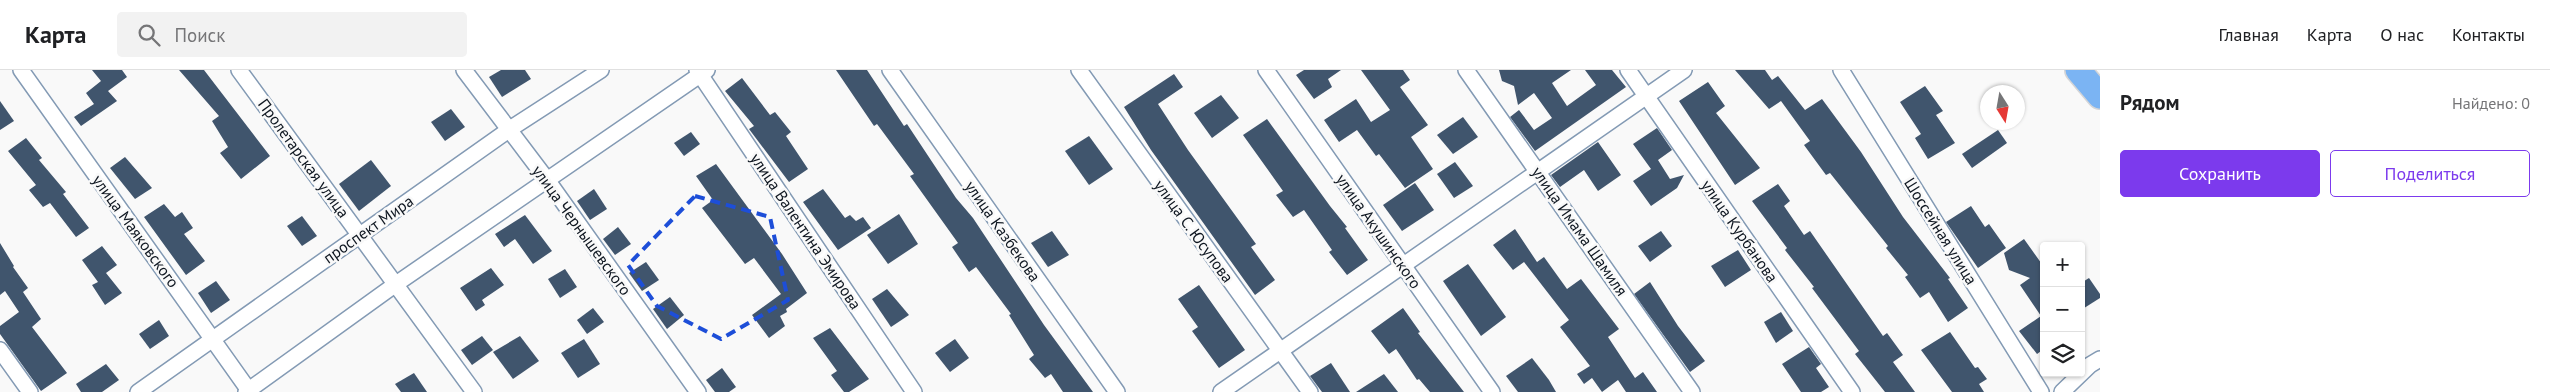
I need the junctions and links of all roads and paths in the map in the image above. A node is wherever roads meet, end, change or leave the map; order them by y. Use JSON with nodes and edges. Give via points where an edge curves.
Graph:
{"nodes":[{"id":1,"x":21,"y":70,"type":"edge"},
{"id":2,"x":239,"y":70,"type":"edge"},
{"id":3,"x":464,"y":70,"type":"edge"},
{"id":4,"x":601,"y":70,"type":"edge"},
{"id":5,"x":890,"y":70,"type":"edge"},
{"id":6,"x":1079,"y":70,"type":"edge"},
{"id":7,"x":1266,"y":70,"type":"edge"},
{"id":8,"x":1466,"y":70,"type":"edge"},
{"id":9,"x":1628,"y":70,"type":"edge"},
{"id":10,"x":1684,"y":70,"type":"edge"},
{"id":11,"x":1841,"y":70,"type":"edge"},
{"id":12,"x":2078,"y":70,"type":"edge"},
{"id":13,"x":701,"y":72,"type":"edge"},
{"id":14,"x":2100,"y":96,"type":"edge"},
{"id":15,"x":1646,"y":97,"type":"junction"},
{"id":16,"x":510,"y":129,"type":"junction"},
{"id":17,"x":1538,"y":171,"type":"junction"},
{"id":18,"x":548,"y":182,"type":"junction"},
{"id":19,"x":360,"y":234,"type":"junction"},
{"id":20,"x":1403,"y":265,"type":"junction"},
{"id":21,"x":396,"y":284,"type":"junction"},
{"id":22,"x":213,"y":340,"type":"junction"},
{"id":23,"x":0,"y":350,"type":"edge"},
{"id":24,"x":1280,"y":351,"type":"junction"},
{"id":25,"x":2100,"y":359,"type":"edge"},
{"id":26,"x":249,"y":391,"type":"edge"},
{"id":27,"x":30,"y":392,"type":"edge"},
{"id":28,"x":138,"y":392,"type":"edge"},
{"id":29,"x":474,"y":392,"type":"edge"},
{"id":30,"x":698,"y":392,"type":"edge"},
{"id":31,"x":914,"y":392,"type":"edge"},
{"id":32,"x":1117,"y":392,"type":"edge"},
{"id":33,"x":1221,"y":392,"type":"edge"},
{"id":34,"x":1310,"y":392,"type":"edge"},
{"id":35,"x":1492,"y":392,"type":"edge"},
{"id":36,"x":1692,"y":392,"type":"edge"},
{"id":37,"x":1852,"y":392,"type":"edge"},
{"id":38,"x":2041,"y":392,"type":"edge"},
{"id":39,"x":2062,"y":392,"type":"edge"}],
"edges":[{"from":1,"to":22,"type":"street","name":"улица Маяковского"},
{"from":2,"to":19,"type":"street","name":"Пролетарская улица"},
{"from":3,"to":16,"type":"street","name":"улица Чернышевского"},
{"from":4,"to":16,"type":"street","name":"проспект Мира"},
{"from":5,"to":32,"type":"street","name":"улица Казбекова"},
{"from":6,"to":24,"type":"street","name":"улица С. Юсупова"},
{"from":7,"to":20,"type":"street","name":"улица Акушинского"},
{"from":8,"to":17,"type":"street","name":"улица Имама Шамиля"},
{"from":9,"to":15,"type":"street","name":"улица Курбанова"},
{"from":10,"to":15,"type":"street"},
{"from":11,"to":38,"type":"street","name":"Шоссейная улица"},
{"from":12,"to":14,"type":"highway"},
{"from":13,"to":18,"type":"street"},
{"from":13,"to":31,"type":"street","name":"улица Валентина Эмирова"},
{"from":15,"to":17,"type":"street"},
{"from":15,"to":37,"type":"street","name":"улица Курбанова"},
{"from":16,"to":18,"type":"street","name":"улица Чернышевского"},
{"from":16,"to":19,"type":"street","name":"проспект Мира"},
{"from":17,"to":20,"type":"street"},
{"from":17,"to":36,"type":"street","name":"улица Имама Шамиля"},
{"from":18,"to":21,"type":"street"},
{"from":18,"to":30,"type":"street","name":"улица Чернышевского"},
{"from":19,"to":21,"type":"street","name":"Пролетарская улица"},
{"from":19,"to":22,"type":"street","name":"проспект Мира"},
{"from":20,"to":24,"type":"street"},
{"from":20,"to":35,"type":"street","name":"улица Акушинского"},
{"from":21,"to":26,"type":"street"},
{"from":21,"to":29,"type":"street","name":"Пролетарская улица"},
{"from":22,"to":26,"type":"street","name":"улица Маяковского"},
{"from":22,"to":28,"type":"street","name":"проспект Мира"},
{"from":23,"to":27,"type":"street"},
{"from":24,"to":33,"type":"street"},
{"from":24,"to":34,"type":"street","name":"улица С. Юсупова"},
{"from":25,"to":39,"type":"street"}]}
